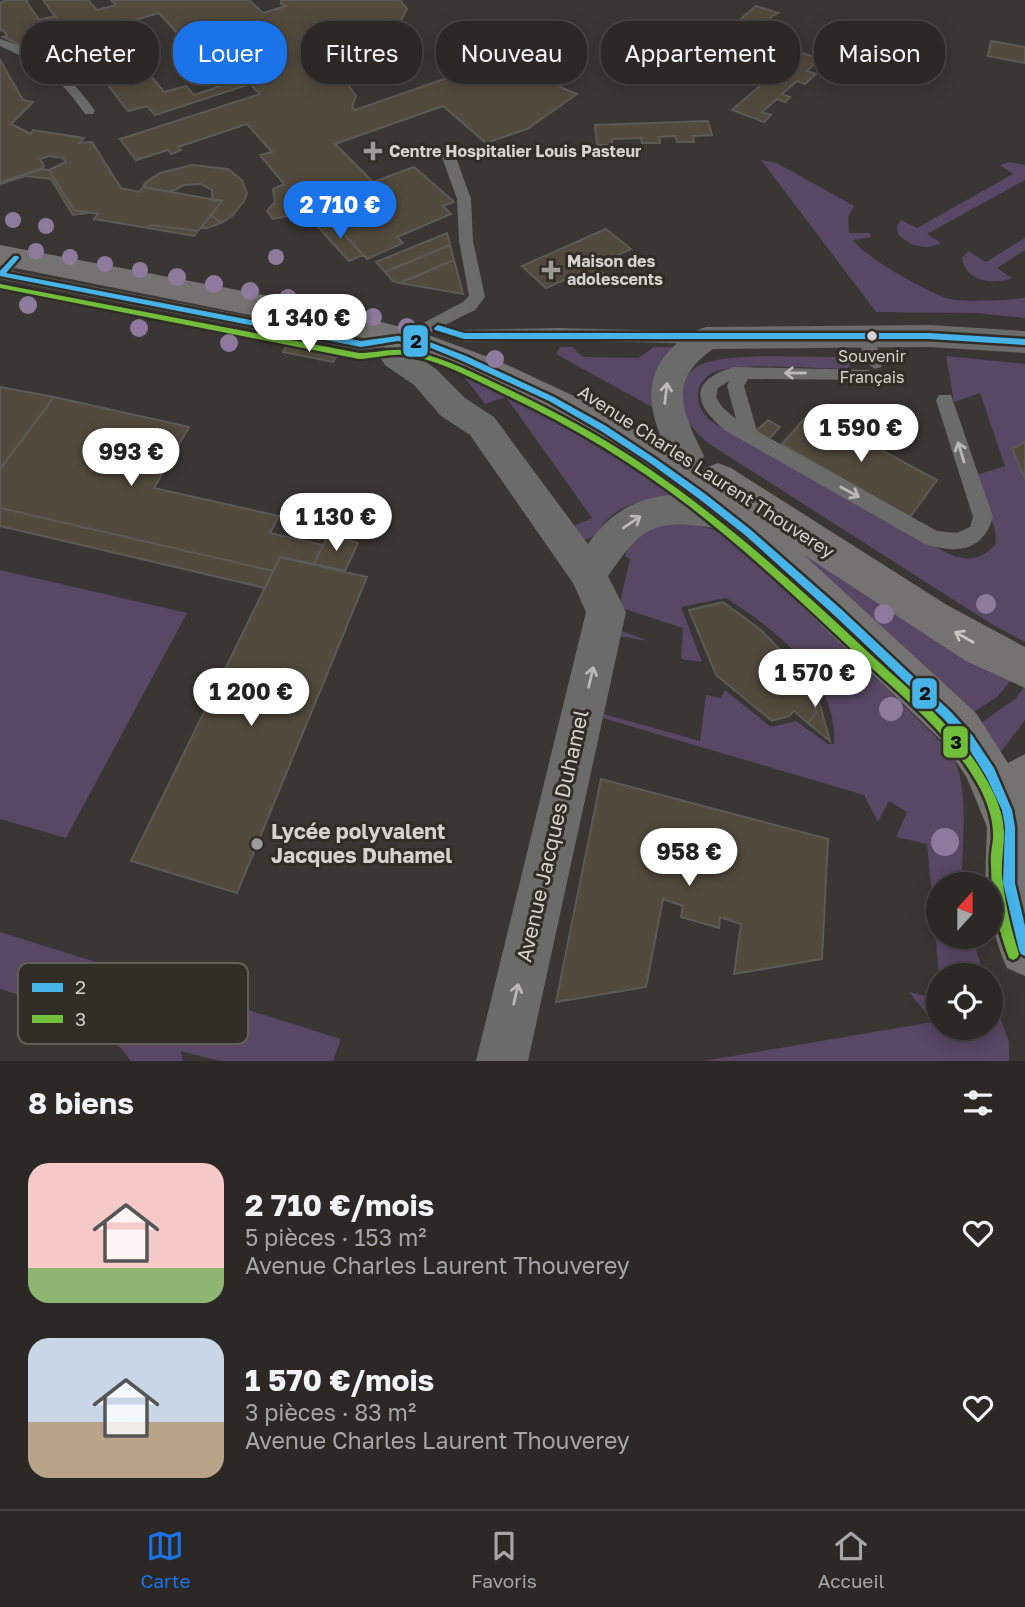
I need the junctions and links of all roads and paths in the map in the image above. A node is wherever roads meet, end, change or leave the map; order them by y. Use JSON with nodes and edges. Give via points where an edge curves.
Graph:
{"nodes":[{"id":1,"x":0,"y":42,"type":"edge"},
{"id":2,"x":89,"y":111,"type":"dead end"},
{"id":3,"x":446,"y":149,"type":"dead end"},
{"id":4,"x":4,"y":260,"type":"edge"},
{"id":5,"x":418,"y":332,"type":"junction"},
{"id":6,"x":464,"y":336,"type":"junction"},
{"id":7,"x":706,"y":338,"type":"junction"},
{"id":8,"x":1025,"y":342,"type":"edge"},
{"id":9,"x":868,"y":358,"type":"junction"},
{"id":10,"x":743,"y":373,"type":"junction"},
{"id":11,"x":945,"y":400,"type":"dead end"},
{"id":12,"x":749,"y":436,"type":"junction"},
{"id":13,"x":687,"y":456,"type":"junction"},
{"id":14,"x":731,"y":517,"type":"junction"},
{"id":15,"x":597,"y":592,"type":"junction"},
{"id":16,"x":1025,"y":668,"type":"edge"},
{"id":17,"x":1025,"y":777,"type":"edge"},
{"id":18,"x":1010,"y":824,"type":"junction"},
{"id":19,"x":1025,"y":950,"type":"edge"},
{"id":20,"x":502,"y":1061,"type":"edge"}],
"edges":[{"from":1,"to":2,"type":"lane","via":[[57,70]]},
{"from":3,"to":5,"type":"lane","via":[[464,199],[466,241],[477,297],[469,306]]},
{"from":4,"to":5,"type":"main road","name":"Avenue Charles Laurent Thouverey"},
{"from":5,"to":6,"type":"main road","name":"Avenue Charles Laurent Thouverey"},
{"from":5,"to":14,"type":"main road","name":"Avenue Charles Laurent Thouverey","via":[[606,429]]},
{"from":5,"to":15,"type":"street","via":[[396,357],[482,426]]},
{"from":6,"to":7,"type":"lane"},
{"from":6,"to":13,"type":"main road","name":"Avenue Charles Laurent Thouverey","via":[[577,388]]},
{"from":7,"to":9,"type":"street"},
{"from":13,"to":7,"type":"street","one_way":true,"via":[[664,402],[667,383],[692,346]]},
{"from":8,"to":9,"type":"street","via":[[929,336]]},
{"from":9,"to":10,"type":"lane","one_way":true},
{"from":10,"to":12,"type":"lane","via":[[735,386]]},
{"from":10,"to":12,"type":"lane","via":[[715,379],[707,401],[712,412]]},
{"from":12,"to":11,"type":"lane","one_way":true,"via":[[932,538],[965,541],[978,532],[983,517]]},
{"from":16,"to":13,"type":"main road","name":"Avenue Charles Laurent Thouverey","one_way":true,"via":[[932,618]]},
{"from":15,"to":14,"type":"street","one_way":true,"via":[[601,559],[616,535],[641,515],[689,509]]},
{"from":14,"to":18,"type":"main road","name":"Avenue Charles Laurent Thouverey","via":[[960,728],[993,779]]},
{"from":20,"to":15,"type":"street","name":"Avenue Jacques Duhamel","one_way":true},
{"from":17,"to":18,"type":"main road"},
{"from":18,"to":19,"type":"main road","via":[[1009,880]]}]}
